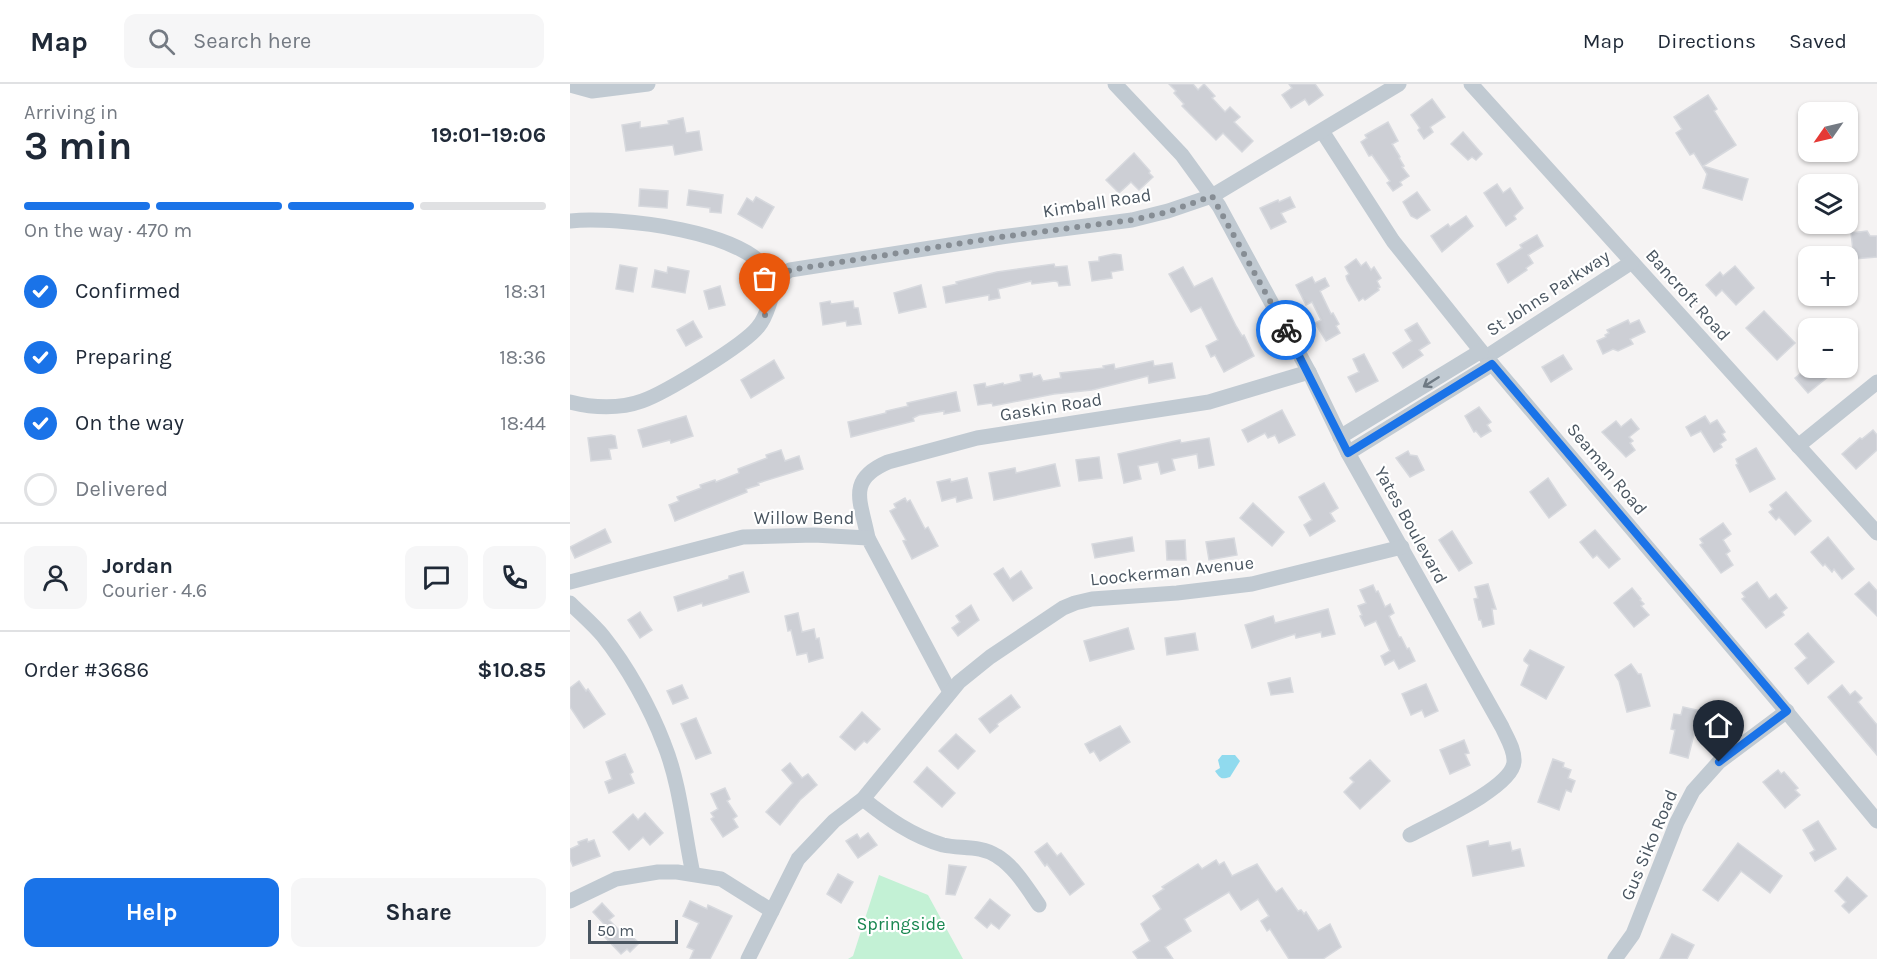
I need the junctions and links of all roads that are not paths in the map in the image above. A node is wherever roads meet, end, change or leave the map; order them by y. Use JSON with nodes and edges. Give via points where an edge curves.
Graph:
{"nodes":[{"id":1,"x":648,"y":84,"type":"edge"},
{"id":2,"x":1115,"y":84,"type":"edge"},
{"id":3,"x":1399,"y":84,"type":"edge"},
{"id":4,"x":1471,"y":84,"type":"edge"},
{"id":5,"x":570,"y":85,"type":"edge"},
{"id":6,"x":1322,"y":131,"type":"junction"},
{"id":7,"x":1212,"y":196,"type":"junction"},
{"id":8,"x":570,"y":221,"type":"edge"},
{"id":9,"x":1632,"y":262,"type":"junction"},
{"id":10,"x":773,"y":281,"type":"junction"},
{"id":11,"x":1486,"y":357,"type":"junction"},
{"id":12,"x":1309,"y":372,"type":"junction"},
{"id":13,"x":1877,"y":382,"type":"edge"},
{"id":14,"x":570,"y":402,"type":"edge"},
{"id":15,"x":1340,"y":437,"type":"junction"},
{"id":16,"x":1798,"y":446,"type":"junction"},
{"id":17,"x":1348,"y":453,"type":"junction"},
{"id":18,"x":1877,"y":532,"type":"edge"},
{"id":19,"x":868,"y":538,"type":"junction"},
{"id":20,"x":1402,"y":547,"type":"junction"},
{"id":21,"x":570,"y":582,"type":"edge"},
{"id":22,"x":570,"y":603,"type":"edge"},
{"id":23,"x":950,"y":692,"type":"junction"},
{"id":24,"x":1787,"y":711,"type":"junction"},
{"id":25,"x":863,"y":799,"type":"junction"},
{"id":26,"x":1877,"y":821,"type":"edge"},
{"id":27,"x":1410,"y":836,"type":"dead end"},
{"id":28,"x":693,"y":874,"type":"junction"},
{"id":29,"x":570,"y":901,"type":"edge"},
{"id":30,"x":1039,"y":905,"type":"dead end"},
{"id":31,"x":772,"y":911,"type":"junction"},
{"id":32,"x":748,"y":959,"type":"edge"},
{"id":33,"x":1615,"y":959,"type":"edge"}],
"edges":[{"from":1,"to":5,"type":"street","via":[[592,91]]},
{"from":2,"to":7,"type":"street","name":"Yates Boulevard","via":[[1182,155]]},
{"from":3,"to":6,"type":"street","name":"Kimball Road"},
{"from":4,"to":9,"type":"street","name":"Bancroft Road"},
{"from":6,"to":7,"type":"street","name":"Kimball Road"},
{"from":6,"to":11,"type":"street","name":"Seaman Road","via":[[1393,241]]},
{"from":7,"to":10,"type":"street","name":"Kimball Road","via":[[1132,220],[790,270]]},
{"from":7,"to":12,"type":"street","name":"Yates Boulevard"},
{"from":8,"to":10,"type":"street","via":[[589,219],[681,229],[722,240],[744,250],[764,266]]},
{"from":9,"to":11,"type":"street","name":"St Johns Parkway"},
{"from":9,"to":16,"type":"street","name":"Bancroft Road"},
{"from":10,"to":14,"type":"street","via":[[758,328],[692,374],[643,401],[626,405],[604,407]]},
{"from":11,"to":15,"type":"street","name":"St Johns Parkway","one_way":true},
{"from":11,"to":17,"type":"street","name":"St Johns Parkway"},
{"from":11,"to":24,"type":"street","name":"Seaman Road"},
{"from":12,"to":15,"type":"street","name":"Yates Boulevard"},
{"from":12,"to":19,"type":"street","name":"Gaskin Road","via":[[1209,402],[977,438],[877,466],[861,482],[859,492]]},
{"from":13,"to":16,"type":"street"},
{"from":15,"to":17,"type":"street","name":"Yates Boulevard"},
{"from":16,"to":18,"type":"street","name":"Bancroft Road"},
{"from":17,"to":20,"type":"street","name":"Yates Boulevard"},
{"from":19,"to":21,"type":"street","name":"Willow Bend","via":[[742,537]]},
{"from":19,"to":23,"type":"street","name":"Willow Bend"},
{"from":20,"to":23,"type":"street","name":"Loockerman Avenue","via":[[1252,584],[1075,603],[990,657]]},
{"from":20,"to":27,"type":"street","name":"Yates Boulevard","via":[[1502,727],[1513,751],[1514,764],[1497,786]]},
{"from":22,"to":28,"type":"street","via":[[601,634],[622,663],[664,743]]},
{"from":23,"to":25,"type":"street","name":"Loockerman Avenue"},
{"from":24,"to":26,"type":"street","name":"Seaman Road"},
{"from":24,"to":33,"type":"street","name":"Gus Siko Road","via":[[1719,762],[1693,791],[1633,934]]},
{"from":25,"to":30,"type":"street","via":[[890,821],[944,845],[996,855],[1012,869]]},
{"from":25,"to":31,"type":"street","name":"Loockerman Avenue","via":[[804,851]]},
{"from":28,"to":29,"type":"street","via":[[658,872],[616,879]]},
{"from":28,"to":31,"type":"street","via":[[721,879]]},
{"from":31,"to":32,"type":"street","name":"Loockerman Avenue"}]}
